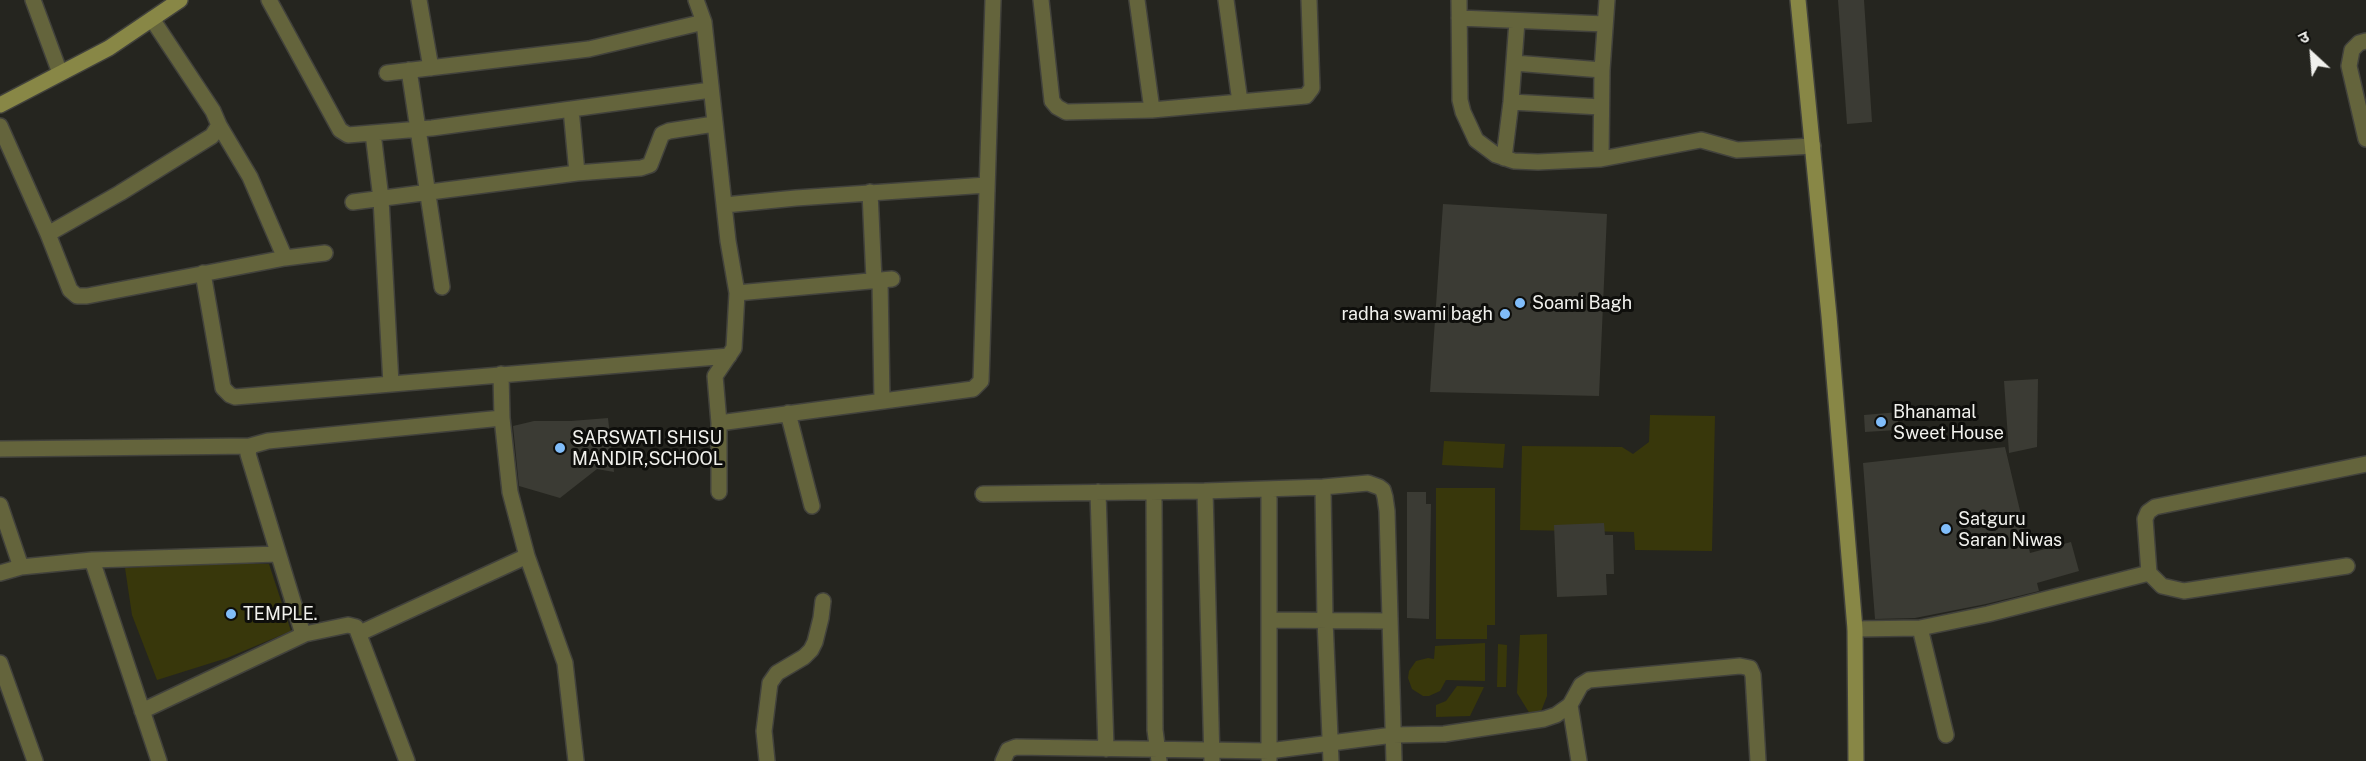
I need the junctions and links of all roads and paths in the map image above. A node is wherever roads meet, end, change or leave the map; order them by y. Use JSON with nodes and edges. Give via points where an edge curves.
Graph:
{"nodes":[{"id":1,"x":33,"y":0,"type":"edge"},
{"id":2,"x":180,"y":0,"type":"edge"},
{"id":3,"x":269,"y":0,"type":"edge"},
{"id":4,"x":419,"y":0,"type":"edge"},
{"id":5,"x":696,"y":0,"type":"edge"},
{"id":6,"x":993,"y":0,"type":"edge"},
{"id":7,"x":1041,"y":0,"type":"edge"},
{"id":8,"x":1137,"y":0,"type":"edge"},
{"id":9,"x":1226,"y":0,"type":"edge"},
{"id":10,"x":1309,"y":0,"type":"edge"},
{"id":11,"x":1459,"y":0,"type":"edge"},
{"id":12,"x":1607,"y":0,"type":"edge"},
{"id":13,"x":1798,"y":0,"type":"edge"},
{"id":14,"x":1459,"y":18,"type":"junction"},
{"id":15,"x":152,"y":19,"type":"junction"},
{"id":16,"x":1517,"y":21,"type":"junction"},
{"id":17,"x":704,"y":22,"type":"junction"},
{"id":18,"x":1605,"y":24,"type":"junction"},
{"id":19,"x":2366,"y":41,"type":"edge"},
{"id":20,"x":1514,"y":63,"type":"junction"},
{"id":21,"x":431,"y":68,"type":"junction"},
{"id":22,"x":409,"y":70,"type":"junction"},
{"id":23,"x":1602,"y":70,"type":"junction"},
{"id":24,"x":387,"y":73,"type":"dead end"},
{"id":25,"x":60,"y":74,"type":"junction"},
{"id":26,"x":711,"y":90,"type":"junction"},
{"id":27,"x":1240,"y":102,"type":"junction"},
{"id":28,"x":1511,"y":102,"type":"junction"},
{"id":29,"x":0,"y":105,"type":"edge"},
{"id":30,"x":1601,"y":107,"type":"junction"},
{"id":31,"x":571,"y":109,"type":"junction"},
{"id":32,"x":1152,"y":110,"type":"junction"},
{"id":33,"x":714,"y":124,"type":"junction"},
{"id":34,"x":219,"y":125,"type":"junction"},
{"id":35,"x":0,"y":126,"type":"edge"},
{"id":36,"x":418,"y":129,"type":"junction"},
{"id":37,"x":373,"y":134,"type":"junction"},
{"id":38,"x":2366,"y":139,"type":"edge"},
{"id":39,"x":1813,"y":146,"type":"junction"},
{"id":40,"x":1504,"y":158,"type":"junction"},
{"id":41,"x":1601,"y":159,"type":"junction"},
{"id":42,"x":577,"y":173,"type":"junction"},
{"id":43,"x":987,"y":185,"type":"junction"},
{"id":44,"x":429,"y":191,"type":"junction"},
{"id":45,"x":870,"y":192,"type":"junction"},
{"id":46,"x":381,"y":199,"type":"junction"},
{"id":47,"x":353,"y":202,"type":"dead end"},
{"id":48,"x":725,"y":205,"type":"junction"},
{"id":49,"x":48,"y":234,"type":"junction"},
{"id":50,"x":325,"y":253,"type":"dead end"},
{"id":51,"x":285,"y":258,"type":"junction"},
{"id":52,"x":203,"y":273,"type":"junction"},
{"id":53,"x":882,"y":280,"type":"junction"},
{"id":54,"x":442,"y":287,"type":"dead end"},
{"id":55,"x":737,"y":293,"type":"junction"},
{"id":56,"x":729,"y":356,"type":"junction"},
{"id":57,"x":501,"y":374,"type":"junction"},
{"id":58,"x":391,"y":384,"type":"junction"},
{"id":59,"x":882,"y":401,"type":"junction"},
{"id":60,"x":788,"y":413,"type":"junction"},
{"id":61,"x":502,"y":418,"type":"junction"},
{"id":62,"x":719,"y":423,"type":"junction"},
{"id":63,"x":250,"y":447,"type":"junction"},
{"id":64,"x":0,"y":449,"type":"edge"},
{"id":65,"x":2366,"y":464,"type":"edge"},
{"id":66,"x":1323,"y":487,"type":"junction"},
{"id":67,"x":1269,"y":489,"type":"junction"},
{"id":68,"x":1205,"y":491,"type":"junction"},
{"id":69,"x":719,"y":492,"type":"dead end"},
{"id":70,"x":1098,"y":492,"type":"junction"},
{"id":71,"x":1154,"y":492,"type":"junction"},
{"id":72,"x":983,"y":494,"type":"dead end"},
{"id":73,"x":0,"y":505,"type":"edge"},
{"id":74,"x":812,"y":506,"type":"dead end"},
{"id":75,"x":278,"y":554,"type":"junction"},
{"id":76,"x":527,"y":556,"type":"junction"},
{"id":77,"x":92,"y":560,"type":"junction"},
{"id":78,"x":2347,"y":566,"type":"dead end"},
{"id":79,"x":21,"y":567,"type":"junction"},
{"id":80,"x":0,"y":573,"type":"edge"},
{"id":81,"x":2149,"y":573,"type":"junction"},
{"id":82,"x":823,"y":601,"type":"dead end"},
{"id":83,"x":1270,"y":620,"type":"junction"},
{"id":84,"x":1324,"y":620,"type":"junction"},
{"id":85,"x":1389,"y":621,"type":"junction"},
{"id":86,"x":1920,"y":628,"type":"junction"},
{"id":87,"x":1855,"y":629,"type":"junction"},
{"id":88,"x":360,"y":633,"type":"junction"},
{"id":89,"x":305,"y":634,"type":"junction"},
{"id":90,"x":0,"y":663,"type":"edge"},
{"id":91,"x":1570,"y":705,"type":"junction"},
{"id":92,"x":142,"y":711,"type":"junction"},
{"id":93,"x":1394,"y":735,"type":"junction"},
{"id":94,"x":1946,"y":735,"type":"dead end"},
{"id":95,"x":1331,"y":743,"type":"junction"},
{"id":96,"x":1106,"y":749,"type":"junction"},
{"id":97,"x":1212,"y":755,"type":"edge"},
{"id":98,"x":1159,"y":756,"type":"edge"},
{"id":99,"x":1269,"y":756,"type":"edge"},
{"id":100,"x":406,"y":758,"type":"edge"},
{"id":101,"x":35,"y":761,"type":"edge"},
{"id":102,"x":159,"y":761,"type":"edge"},
{"id":103,"x":390,"y":761,"type":"edge"},
{"id":104,"x":576,"y":761,"type":"edge"},
{"id":105,"x":767,"y":761,"type":"edge"},
{"id":106,"x":1003,"y":761,"type":"edge"},
{"id":107,"x":1331,"y":761,"type":"edge"},
{"id":108,"x":1394,"y":761,"type":"edge"},
{"id":109,"x":1579,"y":761,"type":"edge"},
{"id":110,"x":1758,"y":761,"type":"edge"},
{"id":111,"x":1856,"y":761,"type":"edge"}],
"edges":[{"from":1,"to":25,"type":"street"},
{"from":2,"to":15,"type":"street"},
{"from":3,"to":37,"type":"street","via":[[340,130],[348,135]]},
{"from":4,"to":21,"type":"street"},
{"from":5,"to":17,"type":"street"},
{"from":6,"to":43,"type":"street"},
{"from":7,"to":32,"type":"street","via":[[1052,101],[1057,107],[1066,112]]},
{"from":8,"to":32,"type":"street"},
{"from":9,"to":27,"type":"street"},
{"from":10,"to":27,"type":"street","via":[[1311,92],[1303,97]]},
{"from":11,"to":14,"type":"street"},
{"from":12,"to":18,"type":"street"},
{"from":13,"to":39,"type":"street"},
{"from":14,"to":16,"type":"street"},
{"from":14,"to":40,"type":"street","via":[[1463,112],[1476,140]]},
{"from":15,"to":25,"type":"street"},
{"from":15,"to":34,"type":"street"},
{"from":16,"to":18,"type":"street"},
{"from":16,"to":20,"type":"street"},
{"from":17,"to":21,"type":"street","via":[[589,49]]},
{"from":17,"to":26,"type":"street"},
{"from":18,"to":23,"type":"street"},
{"from":19,"to":38,"type":"street","via":[[2352,50],[2349,66]]},
{"from":20,"to":23,"type":"street"},
{"from":20,"to":28,"type":"street"},
{"from":21,"to":22,"type":"street"},
{"from":22,"to":24,"type":"street"},
{"from":22,"to":36,"type":"street"},
{"from":23,"to":30,"type":"street"},
{"from":25,"to":29,"type":"street"},
{"from":26,"to":31,"type":"street"},
{"from":26,"to":33,"type":"street"},
{"from":27,"to":32,"type":"street"},
{"from":28,"to":30,"type":"street"},
{"from":28,"to":40,"type":"street"},
{"from":30,"to":41,"type":"street"},
{"from":31,"to":36,"type":"street"},
{"from":31,"to":42,"type":"street"},
{"from":33,"to":42,"type":"street","via":[[662,134],[646,167]]},
{"from":33,"to":48,"type":"street"},
{"from":34,"to":49,"type":"street","via":[[212,136]]},
{"from":34,"to":51,"type":"street","via":[[250,177]]},
{"from":35,"to":49,"type":"street"},
{"from":36,"to":37,"type":"street"},
{"from":36,"to":44,"type":"street"},
{"from":37,"to":46,"type":"street"},
{"from":39,"to":41,"type":"street","via":[[1737,150],[1701,140]]},
{"from":39,"to":87,"type":"street"},
{"from":40,"to":41,"type":"street","via":[[1538,162]]},
{"from":42,"to":44,"type":"street"},
{"from":43,"to":45,"type":"street"},
{"from":43,"to":59,"type":"street","via":[[981,381],[973,389]]},
{"from":44,"to":46,"type":"street"},
{"from":44,"to":54,"type":"street"},
{"from":45,"to":48,"type":"street"},
{"from":45,"to":53,"type":"street"},
{"from":46,"to":47,"type":"street"},
{"from":46,"to":58,"type":"street"},
{"from":48,"to":55,"type":"street"},
{"from":49,"to":52,"type":"street","via":[[70,290],[77,296]]},
{"from":50,"to":51,"type":"street"},
{"from":51,"to":52,"type":"street"},
{"from":52,"to":58,"type":"street","via":[[224,388],[230,395]]},
{"from":53,"to":55,"type":"street"},
{"from":53,"to":59,"type":"street"},
{"from":55,"to":56,"type":"street","via":[[736,338]]},
{"from":56,"to":57,"type":"street"},
{"from":56,"to":62,"type":"street","via":[[715,375]]},
{"from":57,"to":58,"type":"street"},
{"from":57,"to":61,"type":"street"},
{"from":59,"to":60,"type":"street"},
{"from":60,"to":62,"type":"street"},
{"from":60,"to":74,"type":"street"},
{"from":61,"to":63,"type":"street","via":[[268,441]]},
{"from":61,"to":76,"type":"street","via":[[510,492]]},
{"from":62,"to":69,"type":"street"},
{"from":63,"to":64,"type":"street"},
{"from":63,"to":75,"type":"street","via":[[249,461]]},
{"from":65,"to":81,"type":"street","via":[[2156,507],[2145,519]]},
{"from":66,"to":67,"type":"street"},
{"from":66,"to":84,"type":"street"},
{"from":66,"to":85,"type":"street","via":[[1368,483],[1383,490],[1387,511]]},
{"from":67,"to":68,"type":"street"},
{"from":67,"to":83,"type":"street"},
{"from":68,"to":71,"type":"street"},
{"from":68,"to":97,"type":"street"},
{"from":70,"to":71,"type":"street"},
{"from":70,"to":72,"type":"street"},
{"from":70,"to":96,"type":"street"},
{"from":71,"to":98,"type":"street","via":[[1155,730]]},
{"from":73,"to":79,"type":"street"},
{"from":75,"to":77,"type":"street"},
{"from":75,"to":89,"type":"street"},
{"from":76,"to":88,"type":"street"},
{"from":76,"to":104,"type":"street","via":[[565,663]]},
{"from":77,"to":79,"type":"street"},
{"from":77,"to":92,"type":"street"},
{"from":78,"to":81,"type":"street","via":[[2184,591],[2162,586]]},
{"from":79,"to":80,"type":"street"},
{"from":81,"to":86,"type":"street"},
{"from":82,"to":105,"type":"street","via":[[811,650],[777,673],[770,683],[764,731]]},
{"from":83,"to":84,"type":"street"},
{"from":83,"to":99,"type":"street"},
{"from":84,"to":85,"type":"street"},
{"from":84,"to":95,"type":"street"},
{"from":85,"to":93,"type":"street"},
{"from":86,"to":87,"type":"street"},
{"from":86,"to":94,"type":"street"},
{"from":87,"to":111,"type":"street"},
{"from":88,"to":89,"type":"street","via":[[353,625]]},
{"from":88,"to":100,"type":"street"},
{"from":89,"to":92,"type":"street"},
{"from":90,"to":101,"type":"street"},
{"from":91,"to":93,"type":"street","via":[[1544,719],[1444,734]]},
{"from":91,"to":109,"type":"street"},
{"from":91,"to":110,"type":"street","via":[[1581,685],[1589,680],[1748,667],[1753,675]]},
{"from":92,"to":102,"type":"street"},
{"from":93,"to":95,"type":"street"},
{"from":93,"to":108,"type":"street"},
{"from":95,"to":99,"type":"street"},
{"from":95,"to":107,"type":"street"},
{"from":96,"to":98,"type":"street"},
{"from":96,"to":106,"type":"street","via":[[1016,747],[1008,750]]},
{"from":97,"to":98,"type":"street"},
{"from":97,"to":99,"type":"street"},
{"from":100,"to":103,"type":"street"}]}
